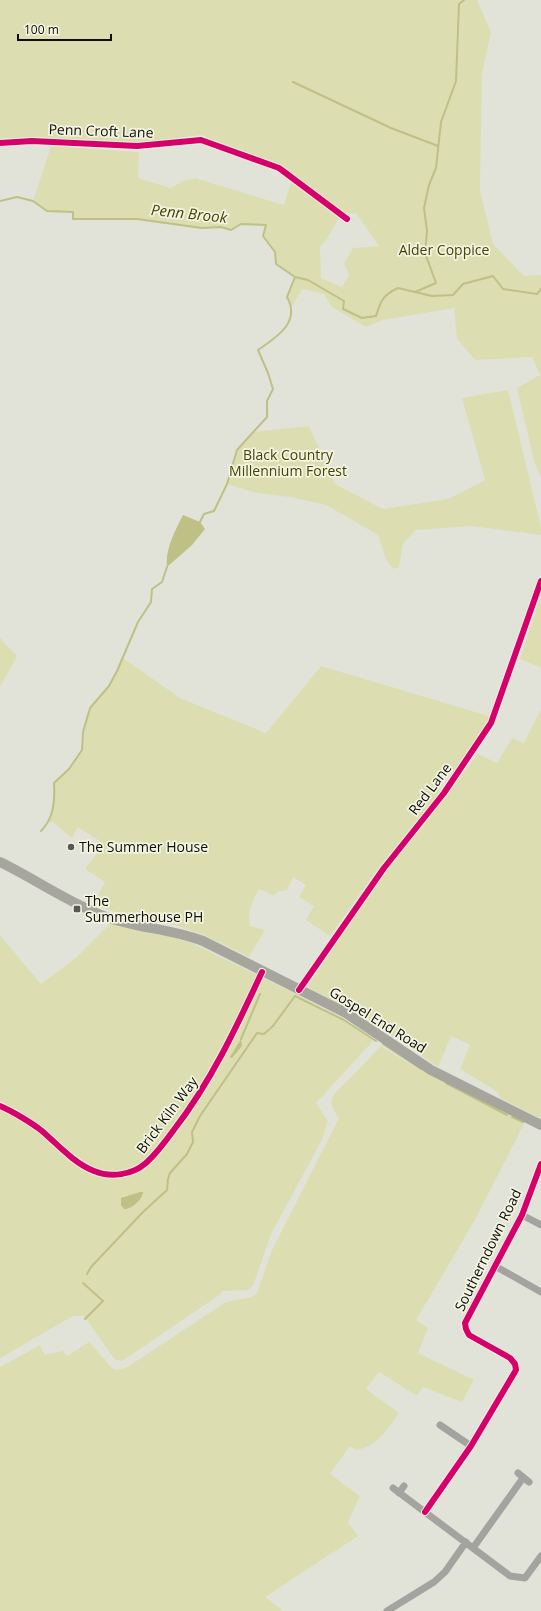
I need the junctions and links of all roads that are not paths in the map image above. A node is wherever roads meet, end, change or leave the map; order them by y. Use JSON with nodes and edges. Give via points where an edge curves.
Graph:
{"nodes":[{"id":1,"x":0,"y":142,"type":"edge"},
{"id":2,"x":347,"y":220,"type":"dead end"},
{"id":3,"x":541,"y":581,"type":"edge"},
{"id":4,"x":0,"y":862,"type":"edge"},
{"id":5,"x":262,"y":972,"type":"junction"},
{"id":6,"x":299,"y":990,"type":"junction"},
{"id":7,"x":0,"y":1106,"type":"edge"},
{"id":8,"x":541,"y":1125,"type":"edge"},
{"id":9,"x":541,"y":1164,"type":"edge"},
{"id":10,"x":522,"y":1215,"type":"junction"},
{"id":11,"x":541,"y":1225,"type":"edge"},
{"id":12,"x":495,"y":1266,"type":"junction"},
{"id":13,"x":541,"y":1292,"type":"edge"},
{"id":14,"x":440,"y":1425,"type":"dead end"},
{"id":15,"x":471,"y":1446,"type":"junction"},
{"id":16,"x":523,"y":1477,"type":"dead end"},
{"id":17,"x":404,"y":1486,"type":"dead end"},
{"id":18,"x":425,"y":1512,"type":"junction"},
{"id":19,"x":466,"y":1542,"type":"junction"},
{"id":20,"x":473,"y":1548,"type":"junction"},
{"id":21,"x":541,"y":1556,"type":"edge"},
{"id":22,"x":387,"y":1611,"type":"edge"}],
"edges":[{"from":1,"to":2,"type":"street","name":"Penn Croft Lane","via":[[137,146],[201,140],[279,168]]},
{"from":3,"to":6,"type":"street","name":"Red Lane","via":[[491,723],[444,793],[384,868]]},
{"from":4,"to":5,"type":"main road","name":"Gospel End Road","via":[[104,916],[130,925],[183,934]]},
{"from":5,"to":6,"type":"main road","name":"Gospel End Road"},
{"from":5,"to":7,"type":"street","name":"Brick Kiln Way","via":[[223,1054],[198,1096],[145,1164],[129,1172],[112,1175],[95,1172],[78,1162],[41,1130]]},
{"from":6,"to":8,"type":"main road","name":"Gospel End Road","via":[[346,1014],[431,1070]]},
{"from":9,"to":10,"type":"street","name":"Southerndown Road"},
{"from":10,"to":11,"type":"street"},
{"from":10,"to":12,"type":"street","name":"Southerndown Road"},
{"from":12,"to":13,"type":"street"},
{"from":12,"to":15,"type":"street","name":"Southerndown Road","via":[[466,1322],[466,1329],[469,1335],[510,1358],[516,1370]]},
{"from":14,"to":15,"type":"street"},
{"from":15,"to":18,"type":"street","name":"Southerndown Road"},
{"from":16,"to":20,"type":"street"},
{"from":17,"to":18,"type":"street","via":[[396,1490]]},
{"from":18,"to":19,"type":"street"},
{"from":19,"to":20,"type":"street"},
{"from":19,"to":22,"type":"street","via":[[434,1582]]},
{"from":20,"to":21,"type":"street","via":[[510,1576],[521,1579],[530,1574]]}]}
